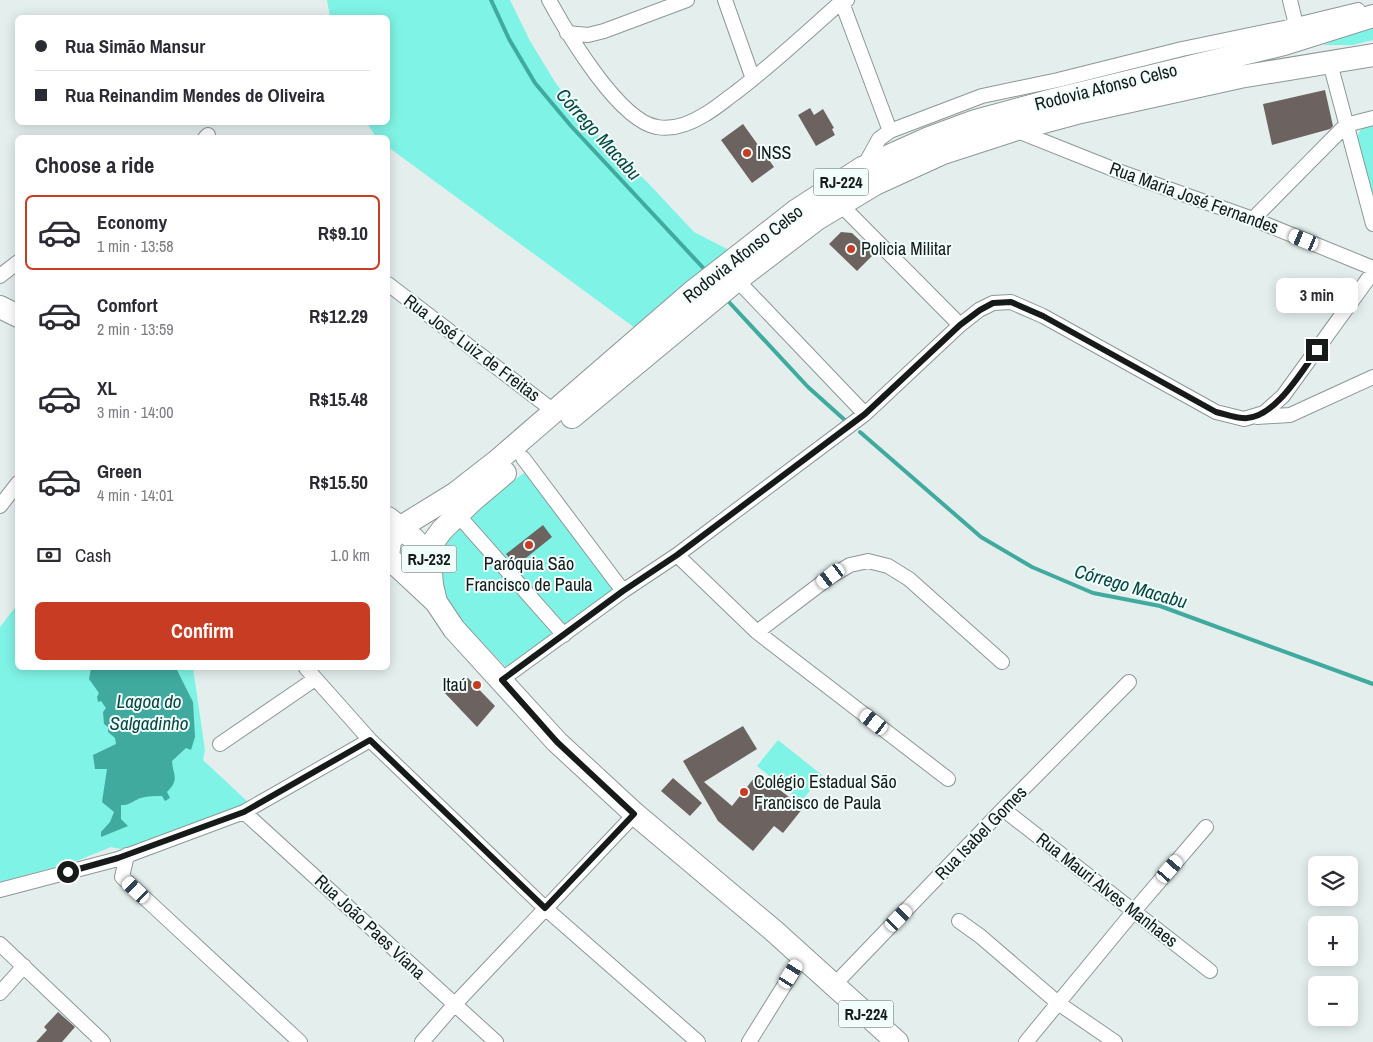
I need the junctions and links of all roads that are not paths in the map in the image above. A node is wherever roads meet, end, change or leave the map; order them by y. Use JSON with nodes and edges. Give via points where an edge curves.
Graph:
{"nodes":[{"id":1,"x":549,"y":0,"type":"edge"},
{"id":2,"x":687,"y":0,"type":"edge"},
{"id":3,"x":725,"y":0,"type":"edge"},
{"id":4,"x":1290,"y":0,"type":"edge"},
{"id":5,"x":843,"y":1,"type":"edge"},
{"id":6,"x":1373,"y":7,"type":"edge"},
{"id":7,"x":1373,"y":16,"type":"edge"},
{"id":8,"x":1296,"y":25,"type":"junction"},
{"id":9,"x":567,"y":33,"type":"junction"},
{"id":10,"x":1284,"y":44,"type":"junction"},
{"id":11,"x":1373,"y":55,"type":"edge"},
{"id":12,"x":1330,"y":63,"type":"junction"},
{"id":13,"x":753,"y":79,"type":"junction"},
{"id":14,"x":1042,"y":93,"type":"junction"},
{"id":15,"x":1373,"y":118,"type":"edge"},
{"id":16,"x":1346,"y":125,"type":"junction"},
{"id":17,"x":1014,"y":130,"type":"junction"},
{"id":18,"x":890,"y":131,"type":"junction"},
{"id":19,"x":862,"y":168,"type":"junction"},
{"id":20,"x":840,"y":204,"type":"junction"},
{"id":21,"x":1253,"y":219,"type":"junction"},
{"id":22,"x":1373,"y":224,"type":"edge"},
{"id":23,"x":15,"y":264,"type":"edge"},
{"id":24,"x":1373,"y":268,"type":"edge"},
{"id":25,"x":1373,"y":272,"type":"edge"},
{"id":26,"x":0,"y":276,"type":"edge"},
{"id":27,"x":737,"y":280,"type":"junction"},
{"id":28,"x":390,"y":286,"type":"edge"},
{"id":29,"x":0,"y":307,"type":"edge"},
{"id":30,"x":15,"y":314,"type":"edge"},
{"id":31,"x":960,"y":325,"type":"junction"},
{"id":32,"x":1373,"y":377,"type":"edge"},
{"id":33,"x":555,"y":412,"type":"junction"},
{"id":34,"x":865,"y":414,"type":"junction"},
{"id":35,"x":1246,"y":418,"type":"junction"},
{"id":36,"x":523,"y":458,"type":"junction"},
{"id":37,"x":15,"y":486,"type":"edge"},
{"id":38,"x":0,"y":506,"type":"edge"},
{"id":39,"x":458,"y":515,"type":"junction"},
{"id":40,"x":394,"y":523,"type":"edge"},
{"id":41,"x":426,"y":553,"type":"junction"},
{"id":42,"x":677,"y":555,"type":"junction"},
{"id":43,"x":391,"y":559,"type":"edge"},
{"id":44,"x":623,"y":591,"type":"junction"},
{"id":45,"x":436,"y":602,"type":"junction"},
{"id":46,"x":757,"y":632,"type":"junction"},
{"id":47,"x":564,"y":635,"type":"junction"},
{"id":48,"x":1002,"y":662,"type":"dead end"},
{"id":49,"x":308,"y":670,"type":"edge"},
{"id":50,"x":315,"y":679,"type":"junction"},
{"id":51,"x":502,"y":680,"type":"junction"},
{"id":52,"x":1129,"y":682,"type":"dead end"},
{"id":53,"x":370,"y":740,"type":"junction"},
{"id":54,"x":220,"y":744,"type":"dead end"},
{"id":55,"x":948,"y":779,"type":"dead end"},
{"id":56,"x":1003,"y":809,"type":"junction"},
{"id":57,"x":244,"y":812,"type":"junction"},
{"id":58,"x":634,"y":814,"type":"junction"},
{"id":59,"x":1206,"y":827,"type":"dead end"},
{"id":60,"x":126,"y":855,"type":"junction"},
{"id":61,"x":102,"y":864,"type":"junction"},
{"id":62,"x":122,"y":877,"type":"junction"},
{"id":63,"x":0,"y":890,"type":"edge"},
{"id":64,"x":545,"y":908,"type":"junction"},
{"id":65,"x":1134,"y":911,"type":"junction"},
{"id":66,"x":959,"y":921,"type":"dead end"},
{"id":67,"x":0,"y":944,"type":"edge"},
{"id":68,"x":802,"y":958,"type":"junction"},
{"id":69,"x":24,"y":966,"type":"junction"},
{"id":70,"x":1210,"y":971,"type":"dead end"},
{"id":71,"x":834,"y":985,"type":"junction"},
{"id":72,"x":0,"y":993,"type":"edge"},
{"id":73,"x":1058,"y":1003,"type":"junction"},
{"id":74,"x":454,"y":1005,"type":"junction"},
{"id":75,"x":103,"y":1042,"type":"edge"},
{"id":76,"x":300,"y":1042,"type":"edge"},
{"id":77,"x":422,"y":1042,"type":"edge"},
{"id":78,"x":496,"y":1042,"type":"edge"},
{"id":79,"x":698,"y":1042,"type":"edge"},
{"id":80,"x":749,"y":1042,"type":"edge"},
{"id":81,"x":897,"y":1042,"type":"edge"},
{"id":82,"x":1026,"y":1042,"type":"edge"},
{"id":83,"x":1116,"y":1042,"type":"edge"}],
"edges":[{"from":1,"to":9,"type":"street"},
{"from":2,"to":9,"type":"street","via":[[604,31],[588,35]]},
{"from":3,"to":13,"type":"street"},
{"from":4,"to":8,"type":"street"},
{"from":5,"to":13,"type":"street"},
{"from":5,"to":18,"type":"street"},
{"from":6,"to":8,"type":"street"},
{"from":7,"to":10,"type":"main road","name":"Rodovia Afonso Celso","number":"RJ-224"},
{"from":8,"to":10,"type":"main road"},
{"from":8,"to":14,"type":"street","via":[[1182,48]]},
{"from":9,"to":13,"type":"street","via":[[613,96],[640,120],[657,127],[688,123],[706,115]]},
{"from":10,"to":14,"type":"main road","name":"Rodovia Afonso Celso","number":"RJ-224"},
{"from":11,"to":12,"type":"main road","name":"Rodovia Afonso Celso","number":"RJ-224"},
{"from":12,"to":16,"type":"street"},
{"from":12,"to":17,"type":"main road","name":"Rodovia Afonso Celso","number":"RJ-224","via":[[1240,77]]},
{"from":14,"to":18,"type":"street","via":[[982,96]]},
{"from":14,"to":19,"type":"main road","name":"Rodovia Afonso Celso","number":"RJ-224"},
{"from":15,"to":16,"type":"street"},
{"from":16,"to":21,"type":"street"},
{"from":16,"to":22,"type":"street"},
{"from":17,"to":20,"type":"main road","name":"Rodovia Afonso Celso","number":"RJ-224","via":[[943,153]]},
{"from":17,"to":21,"type":"street","name":"Rua Maria José Fernandes"},
{"from":18,"to":19,"type":"street","via":[[879,139]]},
{"from":19,"to":33,"type":"main road","name":"Rodovia Afonso Celso","number":"RJ-224","via":[[797,210],[691,293]]},
{"from":20,"to":27,"type":"main road","name":"Rodovia Afonso Celso","number":"RJ-224"},
{"from":20,"to":31,"type":"street"},
{"from":21,"to":24,"type":"street","name":"Rua Maria José Fernandes"},
{"from":23,"to":26,"type":"street"},
{"from":25,"to":35,"type":"street","via":[[1283,396],[1264,413]]},
{"from":27,"to":34,"type":"street"},
{"from":27,"to":36,"type":"main road","name":"Rodovia Afonso Celso","number":"RJ-224"},
{"from":28,"to":33,"type":"street","name":"Rua José Luiz de Freitas"},
{"from":29,"to":30,"type":"main road"},
{"from":31,"to":34,"type":"street"},
{"from":31,"to":35,"type":"street","via":[[993,303],[1011,302],[1043,316],[1216,412]]},
{"from":32,"to":35,"type":"street","via":[[1290,415]]},
{"from":33,"to":40,"type":"main road","name":"Rodovia Afonso Celso","number":"RJ-224","via":[[456,492]]},
{"from":34,"to":42,"type":"street"},
{"from":36,"to":39,"type":"main road","name":"Rodovia Afonso Celso","number":"RJ-224"},
{"from":36,"to":44,"type":"street"},
{"from":37,"to":38,"type":"street"},
{"from":39,"to":41,"type":"main road","name":"Rodovia Afonso Celso","number":"RJ-224","via":[[442,530]]},
{"from":39,"to":47,"type":"street"},
{"from":40,"to":41,"type":"main road","number":"RJ-232"},
{"from":40,"to":43,"type":"main road","name":"Rodovia Afonso Celso","number":"RJ-224"},
{"from":41,"to":43,"type":"main road","name":"Rodovia Afonso Celso","via":[[413,564]]},
{"from":41,"to":45,"type":"main road","number":"RJ-232","via":[[430,560]]},
{"from":42,"to":44,"type":"street"},
{"from":42,"to":46,"type":"street"},
{"from":43,"to":45,"type":"main road","number":"RJ-232"},
{"from":44,"to":47,"type":"street"},
{"from":45,"to":51,"type":"main road","number":"RJ-224","via":[[454,629]]},
{"from":46,"to":48,"type":"street","via":[[831,576],[850,565],[868,561],[888,566],[908,580]]},
{"from":46,"to":55,"type":"street"},
{"from":47,"to":51,"type":"street"},
{"from":49,"to":50,"type":"street"},
{"from":50,"to":53,"type":"street"},
{"from":50,"to":54,"type":"street"},
{"from":51,"to":58,"type":"main road","number":"RJ-224","via":[[557,742]]},
{"from":52,"to":56,"type":"street","name":"Rua Isabel Gomes"},
{"from":53,"to":57,"type":"street"},
{"from":53,"to":64,"type":"street"},
{"from":56,"to":65,"type":"street","name":"Rua Mauri Alves Manhaes"},
{"from":56,"to":71,"type":"street","name":"Rua Isabel Gomes"},
{"from":57,"to":60,"type":"street"},
{"from":57,"to":74,"type":"street","name":"Rua João Paes Viana"},
{"from":58,"to":64,"type":"street"},
{"from":58,"to":68,"type":"main road","number":"RJ-224"},
{"from":59,"to":65,"type":"street"},
{"from":60,"to":61,"type":"street"},
{"from":60,"to":62,"type":"street"},
{"from":61,"to":62,"type":"street"},
{"from":61,"to":63,"type":"street"},
{"from":62,"to":76,"type":"street"},
{"from":64,"to":74,"type":"street"},
{"from":64,"to":79,"type":"street"},
{"from":65,"to":70,"type":"street","name":"Rua Mauri Alves Manhaes"},
{"from":65,"to":73,"type":"street"},
{"from":66,"to":73,"type":"street"},
{"from":67,"to":69,"type":"street"},
{"from":68,"to":71,"type":"main road","number":"RJ-224"},
{"from":68,"to":80,"type":"street"},
{"from":69,"to":72,"type":"street"},
{"from":69,"to":75,"type":"street"},
{"from":71,"to":81,"type":"main road","number":"RJ-224"},
{"from":73,"to":82,"type":"street"},
{"from":73,"to":83,"type":"street"},
{"from":74,"to":77,"type":"street"},
{"from":74,"to":78,"type":"street","name":"Rua João Paes Viana"}]}
